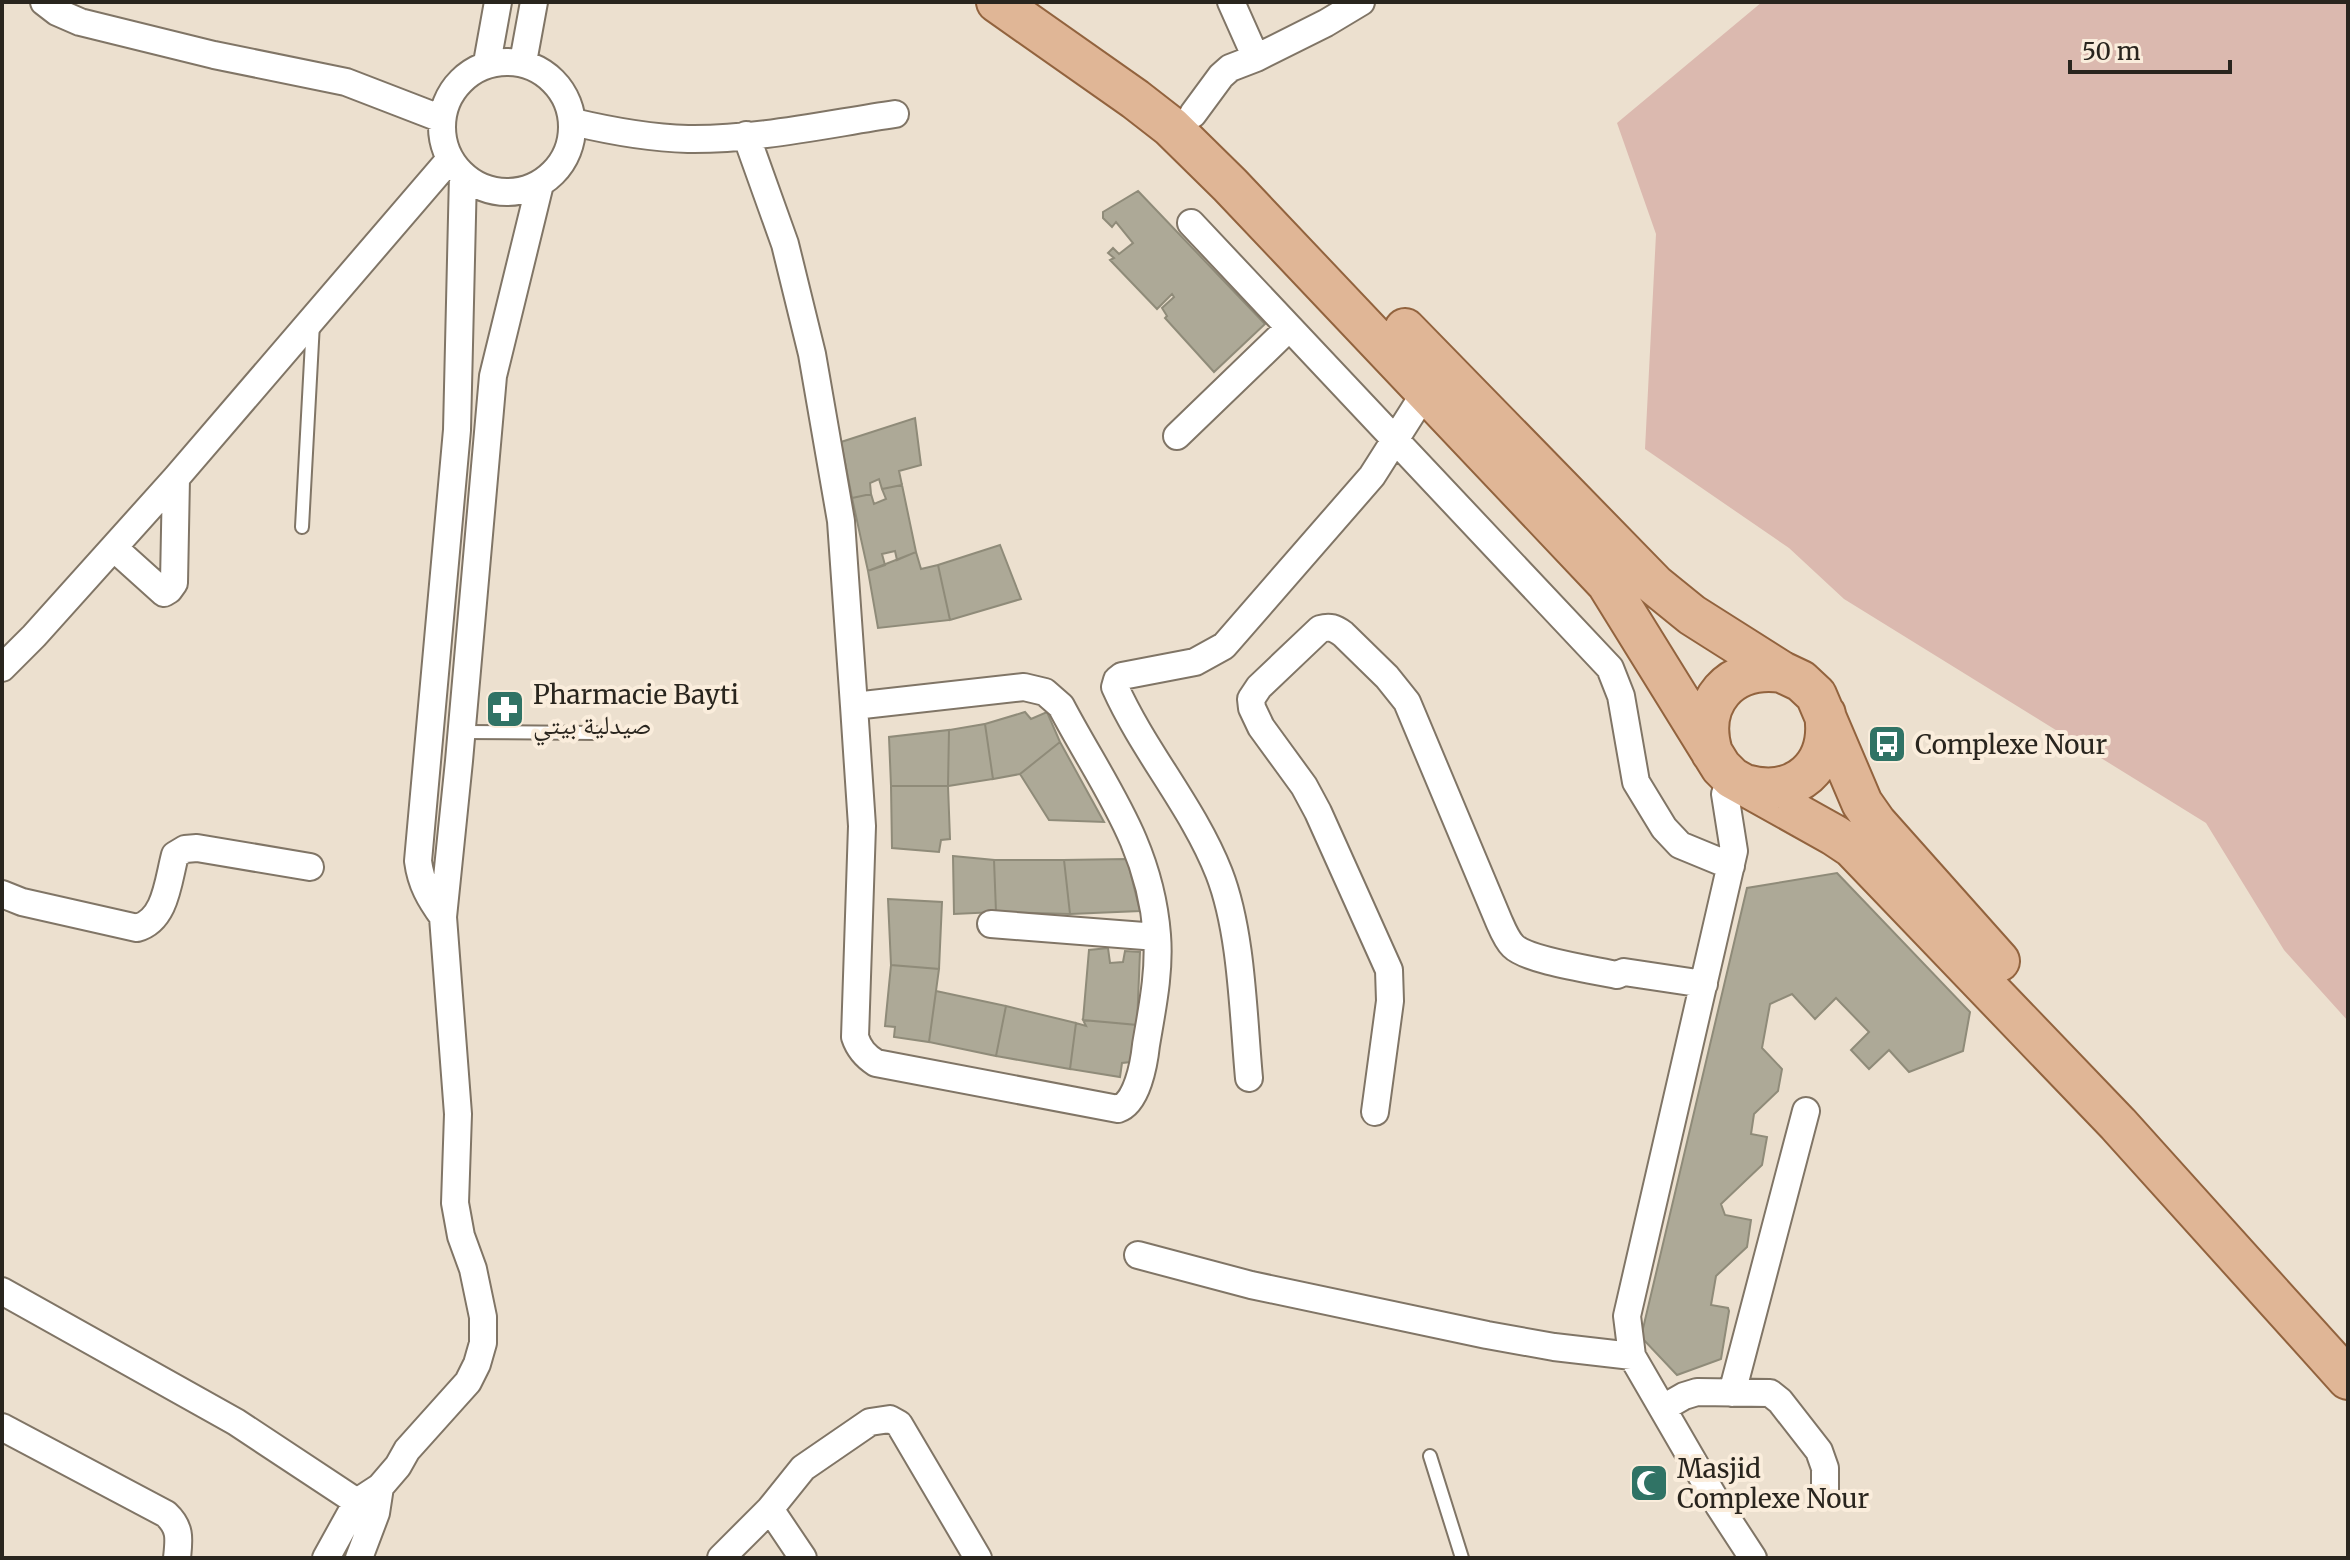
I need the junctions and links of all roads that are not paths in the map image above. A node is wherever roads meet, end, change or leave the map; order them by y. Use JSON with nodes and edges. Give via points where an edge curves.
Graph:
{"nodes":[{"id":1,"x":44,"y":2,"type":"edge"},
{"id":2,"x":498,"y":2,"type":"edge"},
{"id":3,"x":534,"y":2,"type":"edge"},
{"id":4,"x":997,"y":2,"type":"edge"},
{"id":5,"x":1043,"y":2,"type":"edge"},
{"id":6,"x":1231,"y":2,"type":"edge"},
{"id":7,"x":1361,"y":2,"type":"edge"},
{"id":8,"x":1256,"y":58,"type":"junction"},
{"id":9,"x":523,"y":62,"type":"junction"},
{"id":10,"x":487,"y":63,"type":"junction"},
{"id":11,"x":895,"y":114,"type":"dead end"},
{"id":12,"x":1193,"y":114,"type":"junction"},
{"id":13,"x":442,"y":119,"type":"junction"},
{"id":14,"x":573,"y":122,"type":"junction"},
{"id":15,"x":746,"y":135,"type":"junction"},
{"id":16,"x":457,"y":167,"type":"junction"},
{"id":17,"x":540,"y":184,"type":"junction"},
{"id":18,"x":1191,"y":223,"type":"dead end"},
{"id":19,"x":313,"y":320,"type":"junction"},
{"id":20,"x":1289,"y":328,"type":"junction"},
{"id":21,"x":1426,"y":391,"type":"junction"},
{"id":22,"x":1177,"y":436,"type":"dead end"},
{"id":23,"x":1395,"y":442,"type":"junction"},
{"id":24,"x":176,"y":478,"type":"junction"},
{"id":25,"x":302,"y":527,"type":"dead end"},
{"id":26,"x":114,"y":548,"type":"junction"},
{"id":27,"x":2,"y":668,"type":"edge"},
{"id":28,"x":1782,"y":672,"type":"junction"},
{"id":29,"x":854,"y":706,"type":"junction"},
{"id":30,"x":1825,"y":714,"type":"junction"},
{"id":31,"x":462,"y":732,"type":"junction"},
{"id":32,"x":598,"y":733,"type":"dead end"},
{"id":33,"x":428,"y":755,"type":"junction"},
{"id":34,"x":459,"y":761,"type":"junction"},
{"id":35,"x":1730,"y":772,"type":"junction"},
{"id":36,"x":1731,"y":866,"type":"junction"},
{"id":37,"x":310,"y":867,"type":"dead end"},
{"id":38,"x":2,"y":894,"type":"edge"},
{"id":39,"x":443,"y":917,"type":"junction"},
{"id":40,"x":991,"y":924,"type":"dead end"},
{"id":41,"x":1157,"y":937,"type":"junction"},
{"id":42,"x":1701,"y":993,"type":"junction"},
{"id":43,"x":1249,"y":1078,"type":"dead end"},
{"id":44,"x":1806,"y":1111,"type":"dead end"},
{"id":45,"x":1375,"y":1112,"type":"dead end"},
{"id":46,"x":1138,"y":1255,"type":"dead end"},
{"id":47,"x":2,"y":1291,"type":"edge"},
{"id":48,"x":2348,"y":1341,"type":"edge"},
{"id":49,"x":1632,"y":1356,"type":"junction"},
{"id":50,"x":2348,"y":1379,"type":"edge"},
{"id":51,"x":1732,"y":1393,"type":"junction"},
{"id":52,"x":1663,"y":1408,"type":"junction"},
{"id":53,"x":2,"y":1427,"type":"edge"},
{"id":54,"x":1430,"y":1456,"type":"dead end"},
{"id":55,"x":380,"y":1487,"type":"junction"},
{"id":56,"x":1825,"y":1493,"type":"dead end"},
{"id":57,"x":357,"y":1502,"type":"junction"},
{"id":58,"x":770,"y":1509,"type":"junction"},
{"id":59,"x":177,"y":1558,"type":"edge"},
{"id":60,"x":326,"y":1558,"type":"edge"},
{"id":61,"x":359,"y":1558,"type":"edge"},
{"id":62,"x":721,"y":1558,"type":"edge"},
{"id":63,"x":803,"y":1558,"type":"edge"},
{"id":64,"x":978,"y":1558,"type":"edge"},
{"id":65,"x":1462,"y":1558,"type":"edge"},
{"id":66,"x":1753,"y":1558,"type":"edge"}],
"edges":[{"from":1,"to":13,"type":"street","via":[[80,22],[346,82]]},
{"from":2,"to":10,"type":"street"},
{"from":3,"to":9,"type":"street"},
{"from":4,"to":21,"type":"main road","via":[[1171,127]]},
{"from":5,"to":12,"type":"main road"},
{"from":6,"to":8,"type":"street"},
{"from":7,"to":8,"type":"street"},
{"from":8,"to":12,"type":"street","via":[[1230,68]]},
{"from":9,"to":10,"type":"street"},
{"from":9,"to":14,"type":"street","via":[[560,88]]},
{"from":10,"to":13,"type":"street","via":[[459,82]]},
{"from":11,"to":15,"type":"street"},
{"from":12,"to":28,"type":"main road","via":[[1655,585]]},
{"from":13,"to":16,"type":"street","via":[[443,140]]},
{"from":14,"to":15,"type":"street","via":[[659,137]]},
{"from":14,"to":17,"type":"street","via":[[565,158]]},
{"from":15,"to":29,"type":"street","via":[[785,244],[812,354],[841,521]]},
{"from":16,"to":17,"type":"street","via":[[480,187],[500,192]]},
{"from":16,"to":19,"type":"street"},
{"from":16,"to":33,"type":"street","via":[[457,430]]},
{"from":17,"to":31,"type":"street","via":[[493,376]]},
{"from":18,"to":20,"type":"street"},
{"from":19,"to":24,"type":"street"},
{"from":19,"to":25,"type":"lane"},
{"from":20,"to":22,"type":"street"},
{"from":20,"to":23,"type":"street"},
{"from":21,"to":23,"type":"street"},
{"from":21,"to":35,"type":"main road","via":[[1607,583]]},
{"from":23,"to":36,"type":"street","via":[[1610,668],[1621,696],[1636,782],[1664,828],[1680,845]]},
{"from":23,"to":43,"type":"street","via":[[1372,476],[1224,646],[1195,662],[1122,676],[1115,687],[1197,829],[1231,906]]},
{"from":24,"to":26,"type":"street"},
{"from":24,"to":26,"type":"street","via":[[174,583],[169,590],[164,593]]},
{"from":26,"to":27,"type":"street"},
{"from":28,"to":30,"type":"main road","via":[[1816,695]]},
{"from":28,"to":35,"type":"main road","via":[[1739,677],[1717,696],[1708,739]]},
{"from":29,"to":41,"type":"street","via":[[1024,687],[1054,698],[1132,831],[1145,866]]},
{"from":29,"to":41,"type":"street","via":[[862,826],[855,1037],[866,1057],[1105,1108],[1124,1107],[1132,1098],[1145,1054],[1157,977]]},
{"from":30,"to":35,"type":"main road","via":[[1826,740],[1807,774],[1784,787],[1758,789]]},
{"from":30,"to":48,"type":"main road","via":[[1862,803],[1876,823]]},
{"from":31,"to":32,"type":"lane"},
{"from":31,"to":34,"type":"street"},
{"from":33,"to":34,"type":"street"},
{"from":33,"to":39,"type":"street","via":[[418,861],[426,893]]},
{"from":34,"to":39,"type":"street"},
{"from":35,"to":36,"type":"street","via":[[1725,794],[1734,851]]},
{"from":35,"to":50,"type":"main road","via":[[1852,847],[2118,1124]]},
{"from":36,"to":42,"type":"street"},
{"from":37,"to":38,"type":"street","via":[[185,849],[175,855],[159,914],[137,928]]},
{"from":39,"to":55,"type":"street","via":[[458,1114],[455,1203],[483,1317],[483,1343],[468,1382]]},
{"from":40,"to":41,"type":"street"},
{"from":42,"to":45,"type":"street","via":[[1622,981],[1617,975],[1535,957],[1513,946],[1407,702],[1343,634],[1335,628],[1320,629],[1259,687],[1252,708],[1318,812],[1389,970],[1390,1001]]},
{"from":42,"to":49,"type":"street","via":[[1627,1316]]},
{"from":44,"to":51,"type":"street"},
{"from":46,"to":49,"type":"street","via":[[1487,1335]]},
{"from":47,"to":57,"type":"street","via":[[236,1422]]},
{"from":49,"to":52,"type":"street"},
{"from":51,"to":52,"type":"street","via":[[1697,1392]]},
{"from":51,"to":56,"type":"street","via":[[1770,1393],[1780,1401],[1819,1451]]},
{"from":52,"to":66,"type":"street"},
{"from":53,"to":59,"type":"street","via":[[166,1514],[180,1536]]},
{"from":54,"to":65,"type":"lane"},
{"from":55,"to":57,"type":"street"},
{"from":55,"to":61,"type":"street"},
{"from":57,"to":60,"type":"street"},
{"from":58,"to":62,"type":"street"},
{"from":58,"to":63,"type":"street"},
{"from":58,"to":64,"type":"street","via":[[803,1468],[870,1422],[890,1419],[899,1424]]}]}
